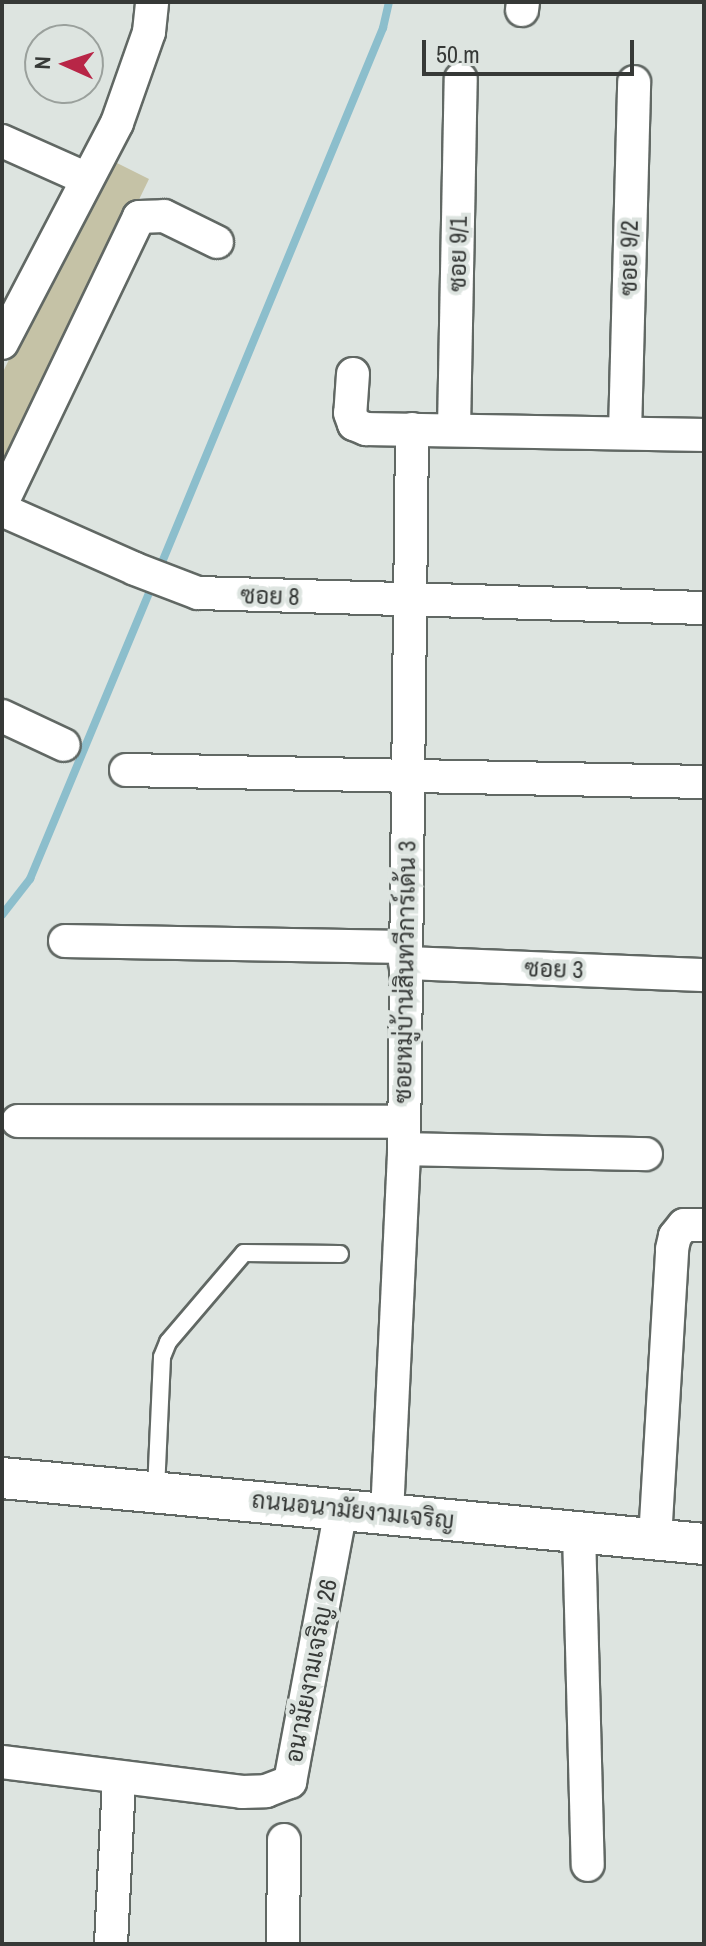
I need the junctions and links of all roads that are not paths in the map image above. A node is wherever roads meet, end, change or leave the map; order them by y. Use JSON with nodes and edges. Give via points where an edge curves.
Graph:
{"nodes":[{"id":1,"x":147,"y":4,"type":"edge"},
{"id":2,"x":461,"y":79,"type":"dead end"},
{"id":3,"x":634,"y":82,"type":"dead end"},
{"id":4,"x":2,"y":141,"type":"edge"},
{"id":5,"x":87,"y":179,"type":"junction"},
{"id":6,"x":217,"y":242,"type":"dead end"},
{"id":7,"x":3,"y":337,"type":"edge"},
{"id":8,"x":353,"y":374,"type":"dead end"},
{"id":9,"x":412,"y":429,"type":"junction"},
{"id":10,"x":454,"y":429,"type":"junction"},
{"id":11,"x":625,"y":433,"type":"junction"},
{"id":12,"x":704,"y":435,"type":"edge"},
{"id":13,"x":2,"y":503,"type":"edge"},
{"id":14,"x":2,"y":510,"type":"edge"},
{"id":15,"x":409,"y":600,"type":"junction"},
{"id":16,"x":704,"y":608,"type":"edge"},
{"id":17,"x":2,"y":716,"type":"edge"},
{"id":18,"x":64,"y":745,"type":"dead end"},
{"id":19,"x":126,"y":770,"type":"dead end"},
{"id":20,"x":409,"y":775,"type":"junction"},
{"id":21,"x":704,"y":782,"type":"edge"},
{"id":22,"x":65,"y":941,"type":"dead end"},
{"id":23,"x":405,"y":955,"type":"junction"},
{"id":24,"x":704,"y":975,"type":"edge"},
{"id":25,"x":18,"y":1121,"type":"dead end"},
{"id":26,"x":403,"y":1136,"type":"junction"},
{"id":27,"x":646,"y":1154,"type":"dead end"},
{"id":28,"x":704,"y":1225,"type":"edge"},
{"id":29,"x":340,"y":1254,"type":"dead end"},
{"id":30,"x":2,"y":1478,"type":"edge"},
{"id":31,"x":156,"y":1490,"type":"junction"},
{"id":32,"x":341,"y":1510,"type":"junction"},
{"id":33,"x":387,"y":1514,"type":"junction"},
{"id":34,"x":579,"y":1532,"type":"junction"},
{"id":35,"x":655,"y":1539,"type":"junction"},
{"id":36,"x":704,"y":1544,"type":"edge"},
{"id":37,"x":2,"y":1762,"type":"edge"},
{"id":38,"x":119,"y":1780,"type":"junction"},
{"id":39,"x":284,"y":1840,"type":"dead end"},
{"id":40,"x":588,"y":1865,"type":"dead end"},
{"id":41,"x":111,"y":1944,"type":"edge"},
{"id":42,"x":283,"y":1944,"type":"edge"}],
"edges":[{"from":1,"to":5,"type":"street","via":[[149,32],[133,83]]},
{"from":2,"to":10,"type":"street","name":"ซอย 9/1"},
{"from":3,"to":11,"type":"street","name":"ซอย 9/2"},
{"from":4,"to":5,"type":"street"},
{"from":5,"to":7,"type":"street"},
{"from":6,"to":13,"type":"street","via":[[164,216],[139,217]]},
{"from":8,"to":9,"type":"street","via":[[354,424]]},
{"from":9,"to":10,"type":"street"},
{"from":9,"to":15,"type":"street","name":"ซอยหมู่บ้าน่สินทวีการ์เด้น 3"},
{"from":10,"to":11,"type":"street"},
{"from":11,"to":12,"type":"street"},
{"from":14,"to":15,"type":"street","name":"ซอย 8","via":[[184,589],[219,595]]},
{"from":15,"to":16,"type":"street","name":"ซอย 8"},
{"from":15,"to":20,"type":"street","name":"ซอยหมู่บ้าน่สินทวีการ์เด้น 3"},
{"from":17,"to":18,"type":"street"},
{"from":19,"to":20,"type":"street"},
{"from":20,"to":21,"type":"street"},
{"from":20,"to":23,"type":"street","name":"ซอยหมู่บ้าน่สินทวีการ์เด้น 3"},
{"from":22,"to":23,"type":"street","name":"ซอย 3"},
{"from":23,"to":24,"type":"street","name":"ซอย 3"},
{"from":23,"to":26,"type":"street","name":"ซอยหมู่บ้าน่สินทวีการ์เด้น 3"},
{"from":25,"to":26,"type":"street"},
{"from":26,"to":27,"type":"street"},
{"from":26,"to":33,"type":"street","name":"ซอยหมู่บ้าน่สินทวีการ์เด้น 3"},
{"from":28,"to":35,"type":"street","via":[[684,1225],[672,1249]]},
{"from":29,"to":31,"type":"lane","via":[[244,1253],[168,1342],[162,1357]]},
{"from":30,"to":31,"type":"street","name":"ถนนอนามัยงามเจริญ"},
{"from":31,"to":32,"type":"street","name":"ถนนอนามัยงามเจริญ"},
{"from":32,"to":33,"type":"street","name":"ถนนอนามัยงามเจริญ"},
{"from":32,"to":38,"type":"street","name":"อนามัยงามเจริญ 26","via":[[290,1782],[242,1792]]},
{"from":33,"to":34,"type":"street","name":"ถนนอนามัยงามเจริญ"},
{"from":34,"to":35,"type":"street","name":"ถนนอนามัยงามเจริญ"},
{"from":34,"to":40,"type":"street"},
{"from":35,"to":36,"type":"street","name":"ถนนอนามัยงามเจริญ"},
{"from":37,"to":38,"type":"street","name":"อนามัยงามเจริญ 26"},
{"from":38,"to":41,"type":"street"},
{"from":39,"to":42,"type":"street"}]}
